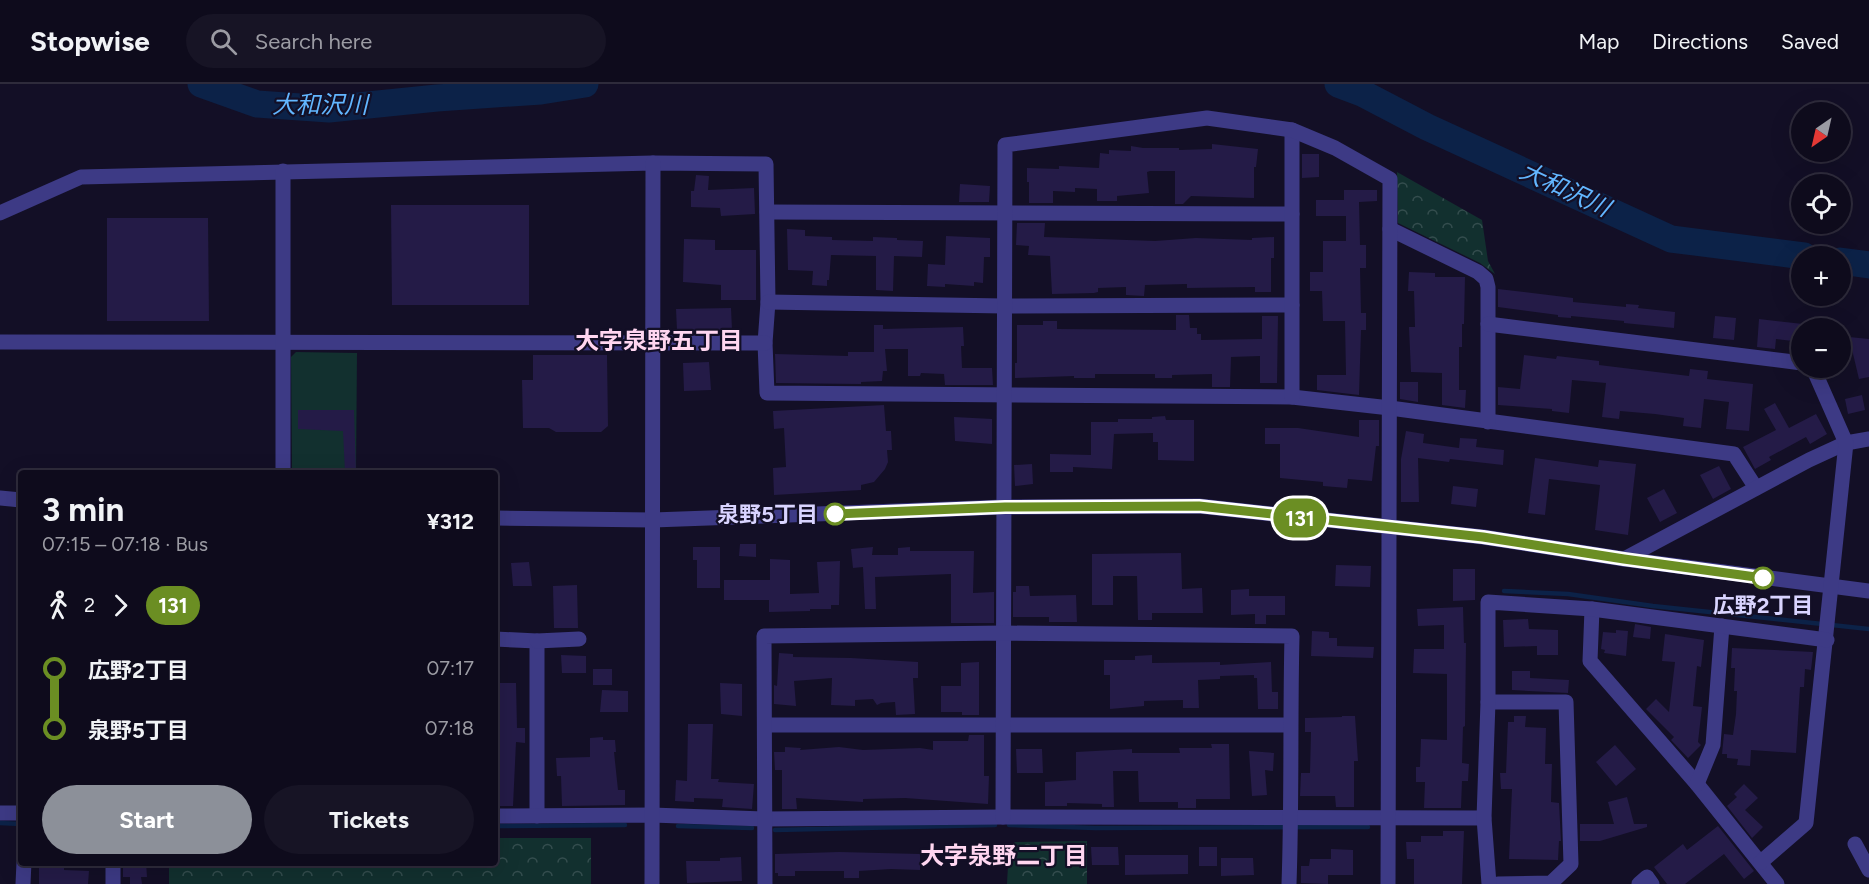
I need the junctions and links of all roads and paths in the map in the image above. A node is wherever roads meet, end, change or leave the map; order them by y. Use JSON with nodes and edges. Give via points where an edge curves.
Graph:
{"nodes":[{"id":1,"x":1292,"y":130,"type":"junction"},
{"id":2,"x":653,"y":163,"type":"junction"},
{"id":3,"x":283,"y":171,"type":"junction"},
{"id":4,"x":767,"y":212,"type":"junction"},
{"id":5,"x":0,"y":213,"type":"edge"},
{"id":6,"x":1006,"y":214,"type":"junction"},
{"id":7,"x":1292,"y":214,"type":"junction"},
{"id":8,"x":1390,"y":229,"type":"junction"},
{"id":9,"x":768,"y":302,"type":"junction"},
{"id":10,"x":1292,"y":305,"type":"junction"},
{"id":11,"x":1004,"y":306,"type":"junction"},
{"id":12,"x":1488,"y":324,"type":"junction"},
{"id":13,"x":0,"y":342,"type":"edge"},
{"id":14,"x":284,"y":342,"type":"junction"},
{"id":15,"x":765,"y":343,"type":"junction"},
{"id":16,"x":652,"y":344,"type":"junction"},
{"id":17,"x":1791,"y":362,"type":"edge"},
{"id":18,"x":1817,"y":378,"type":"edge"},
{"id":19,"x":1003,"y":395,"type":"junction"},
{"id":20,"x":1292,"y":397,"type":"junction"},
{"id":21,"x":1390,"y":408,"type":"junction"},
{"id":22,"x":1488,"y":422,"type":"junction"},
{"id":23,"x":1869,"y":439,"type":"edge"},
{"id":24,"x":1846,"y":443,"type":"junction"},
{"id":25,"x":283,"y":470,"type":"edge"},
{"id":26,"x":1756,"y":488,"type":"junction"},
{"id":27,"x":0,"y":498,"type":"edge"},
{"id":28,"x":18,"y":500,"type":"edge"},
{"id":29,"x":1005,"y":507,"type":"junction"},
{"id":30,"x":498,"y":518,"type":"edge"},
{"id":31,"x":653,"y":520,"type":"junction"},
{"id":32,"x":1390,"y":528,"type":"junction"},
{"id":33,"x":1624,"y":559,"type":"junction"},
{"id":34,"x":1831,"y":587,"type":"junction"},
{"id":35,"x":1869,"y":591,"type":"edge"},
{"id":36,"x":1592,"y":609,"type":"junction"},
{"id":37,"x":1722,"y":626,"type":"junction"},
{"id":38,"x":1004,"y":633,"type":"junction"},
{"id":39,"x":498,"y":639,"type":"edge"},
{"id":40,"x":579,"y":639,"type":"dead end"},
{"id":41,"x":1827,"y":640,"type":"junction"},
{"id":42,"x":537,"y":642,"type":"junction"},
{"id":43,"x":1488,"y":702,"type":"junction"},
{"id":44,"x":765,"y":725,"type":"junction"},
{"id":45,"x":1004,"y":725,"type":"junction"},
{"id":46,"x":1290,"y":725,"type":"junction"},
{"id":47,"x":1697,"y":784,"type":"junction"},
{"id":48,"x":0,"y":813,"type":"edge"},
{"id":49,"x":18,"y":813,"type":"edge"},
{"id":50,"x":651,"y":815,"type":"junction"},
{"id":51,"x":498,"y":816,"type":"edge"},
{"id":52,"x":537,"y":816,"type":"junction"},
{"id":53,"x":1003,"y":817,"type":"junction"},
{"id":54,"x":1292,"y":818,"type":"junction"},
{"id":55,"x":1484,"y":818,"type":"junction"},
{"id":56,"x":765,"y":819,"type":"junction"},
{"id":57,"x":1389,"y":819,"type":"junction"},
{"id":58,"x":1855,"y":844,"type":"dead end"},
{"id":59,"x":1761,"y":862,"type":"junction"},
{"id":60,"x":24,"y":866,"type":"edge"},
{"id":61,"x":113,"y":866,"type":"edge"},
{"id":62,"x":1869,"y":870,"type":"edge"},
{"id":63,"x":23,"y":884,"type":"edge"},
{"id":64,"x":113,"y":884,"type":"edge"},
{"id":65,"x":652,"y":884,"type":"edge"},
{"id":66,"x":765,"y":884,"type":"edge"},
{"id":67,"x":1289,"y":884,"type":"edge"},
{"id":68,"x":1388,"y":884,"type":"edge"},
{"id":69,"x":1489,"y":884,"type":"edge"},
{"id":70,"x":1498,"y":884,"type":"edge"},
{"id":71,"x":1551,"y":884,"type":"edge"},
{"id":72,"x":1639,"y":884,"type":"edge"},
{"id":73,"x":1652,"y":884,"type":"edge"},
{"id":74,"x":1777,"y":884,"type":"edge"}],
"edges":[{"from":1,"to":6,"type":"street","via":[[1207,118],[1005,145]]},
{"from":1,"to":7,"type":"street"},
{"from":1,"to":8,"type":"street","via":[[1335,148],[1390,179]]},
{"from":2,"to":3,"type":"street"},
{"from":2,"to":4,"type":"street","via":[[766,164]]},
{"from":2,"to":16,"type":"street"},
{"from":3,"to":5,"type":"street","via":[[81,177]]},
{"from":3,"to":14,"type":"street"},
{"from":4,"to":6,"type":"street"},
{"from":4,"to":9,"type":"street"},
{"from":6,"to":7,"type":"street"},
{"from":6,"to":11,"type":"street"},
{"from":7,"to":10,"type":"street"},
{"from":8,"to":12,"type":"street","via":[[1486,279]]},
{"from":8,"to":21,"type":"street"},
{"from":9,"to":11,"type":"street"},
{"from":9,"to":15,"type":"street"},
{"from":10,"to":11,"type":"street"},
{"from":10,"to":20,"type":"street"},
{"from":11,"to":19,"type":"street"},
{"from":12,"to":17,"type":"street"},
{"from":12,"to":22,"type":"street"},
{"from":13,"to":14,"type":"street"},
{"from":14,"to":16,"type":"street"},
{"from":14,"to":25,"type":"street"},
{"from":15,"to":16,"type":"street"},
{"from":15,"to":19,"type":"street","via":[[767,393]]},
{"from":16,"to":31,"type":"street"},
{"from":18,"to":24,"type":"street"},
{"from":19,"to":20,"type":"street"},
{"from":19,"to":29,"type":"street"},
{"from":20,"to":21,"type":"street"},
{"from":21,"to":22,"type":"street"},
{"from":21,"to":32,"type":"street"},
{"from":22,"to":26,"type":"street","via":[[1734,454]]},
{"from":23,"to":24,"type":"street"},
{"from":24,"to":26,"type":"street"},
{"from":24,"to":34,"type":"street"},
{"from":26,"to":33,"type":"street"},
{"from":27,"to":28,"type":"street"},
{"from":29,"to":31,"type":"street"},
{"from":29,"to":32,"type":"street","via":[[1199,506]]},
{"from":29,"to":38,"type":"street"},
{"from":30,"to":31,"type":"street"},
{"from":31,"to":50,"type":"street"},
{"from":32,"to":33,"type":"street","via":[[1483,537]]},
{"from":32,"to":57,"type":"street"},
{"from":33,"to":34,"type":"street"},
{"from":34,"to":35,"type":"street"},
{"from":34,"to":41,"type":"street"},
{"from":36,"to":37,"type":"street"},
{"from":36,"to":43,"type":"street","via":[[1488,602]]},
{"from":36,"to":47,"type":"street","via":[[1590,661]]},
{"from":37,"to":41,"type":"street"},
{"from":37,"to":47,"type":"street","via":[[1713,745]]},
{"from":38,"to":44,"type":"street","via":[[764,636]]},
{"from":38,"to":45,"type":"street"},
{"from":38,"to":46,"type":"street","via":[[1292,636]]},
{"from":39,"to":42,"type":"street"},
{"from":40,"to":42,"type":"street"},
{"from":41,"to":59,"type":"street","via":[[1806,823]]},
{"from":42,"to":52,"type":"street"},
{"from":43,"to":55,"type":"street"},
{"from":43,"to":71,"type":"street","via":[[1566,702],[1571,864]]},
{"from":44,"to":45,"type":"street"},
{"from":44,"to":56,"type":"street"},
{"from":45,"to":46,"type":"street"},
{"from":45,"to":53,"type":"street"},
{"from":46,"to":54,"type":"street"},
{"from":47,"to":59,"type":"street"},
{"from":48,"to":49,"type":"street"},
{"from":50,"to":52,"type":"street"},
{"from":50,"to":56,"type":"street"},
{"from":50,"to":65,"type":"street"},
{"from":51,"to":52,"type":"street"},
{"from":53,"to":54,"type":"street"},
{"from":53,"to":56,"type":"street"},
{"from":54,"to":57,"type":"street"},
{"from":54,"to":67,"type":"street"},
{"from":55,"to":57,"type":"street"},
{"from":55,"to":69,"type":"street"},
{"from":56,"to":66,"type":"street"},
{"from":57,"to":68,"type":"street"},
{"from":58,"to":62,"type":"street"},
{"from":59,"to":74,"type":"street"},
{"from":60,"to":63,"type":"street"},
{"from":61,"to":64,"type":"street"},
{"from":70,"to":71,"type":"street"},
{"from":72,"to":73,"type":"street","via":[[1647,878]]}]}
